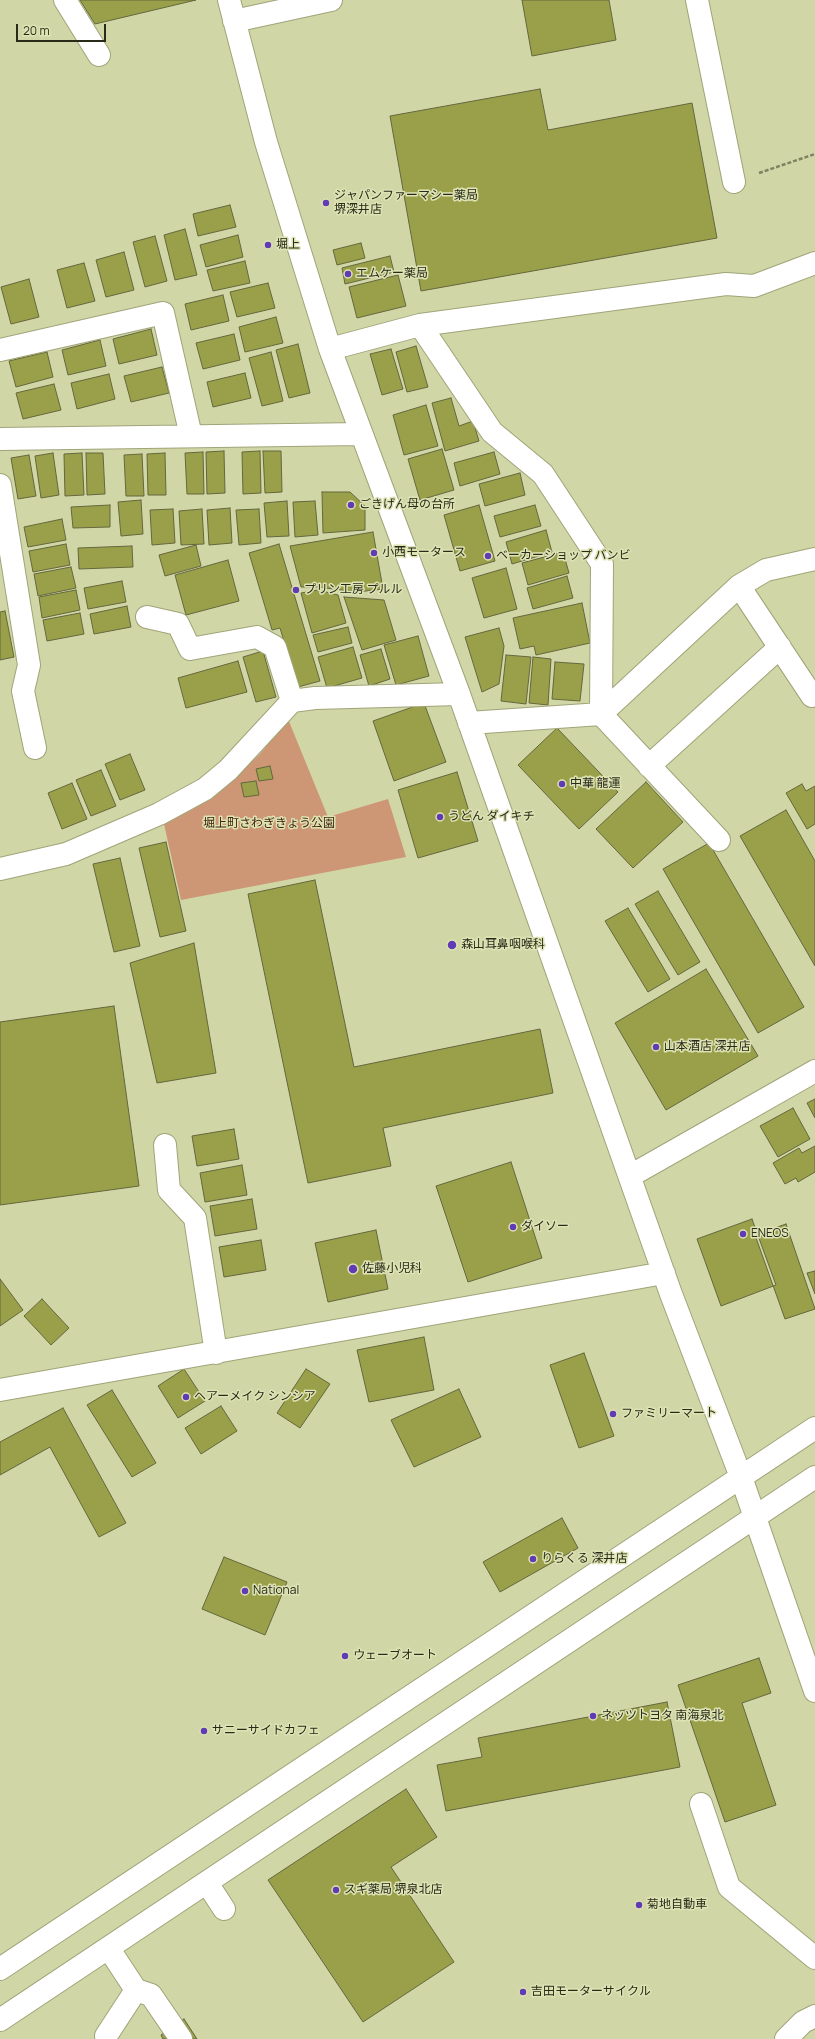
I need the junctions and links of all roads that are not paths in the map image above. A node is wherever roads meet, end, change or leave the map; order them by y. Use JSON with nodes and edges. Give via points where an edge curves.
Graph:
{"nodes":[{"id":1,"x":65,"y":0,"type":"edge"},
{"id":2,"x":229,"y":0,"type":"edge"},
{"id":3,"x":331,"y":0,"type":"edge"},
{"id":4,"x":697,"y":0,"type":"edge"},
{"id":5,"x":234,"y":21,"type":"junction"},
{"id":6,"x":99,"y":55,"type":"dead end"},
{"id":7,"x":734,"y":182,"type":"road end"},
{"id":8,"x":815,"y":264,"type":"edge"},
{"id":9,"x":420,"y":325,"type":"junction"},
{"id":10,"x":330,"y":349,"type":"junction"},
{"id":11,"x":0,"y":350,"type":"edge"},
{"id":12,"x":1,"y":434,"type":"edge"},
{"id":13,"x":361,"y":434,"type":"junction"},
{"id":14,"x":191,"y":436,"type":"junction"},
{"id":15,"x":0,"y":486,"type":"edge"},
{"id":16,"x":815,"y":558,"type":"edge"},
{"id":17,"x":739,"y":586,"type":"junction"},
{"id":18,"x":8,"y":589,"type":"edge"},
{"id":19,"x":147,"y":617,"type":"dead end"},
{"id":20,"x":780,"y":648,"type":"junction"},
{"id":21,"x":459,"y":694,"type":"junction"},
{"id":22,"x":815,"y":694,"type":"edge"},
{"id":23,"x":292,"y":701,"type":"junction"},
{"id":24,"x":601,"y":714,"type":"junction"},
{"id":25,"x":469,"y":723,"type":"junction"},
{"id":26,"x":35,"y":748,"type":"dead end"},
{"id":27,"x":649,"y":766,"type":"junction"},
{"id":28,"x":719,"y":840,"type":"dead end"},
{"id":29,"x":0,"y":869,"type":"edge"},
{"id":30,"x":815,"y":1072,"type":"edge"},
{"id":31,"x":165,"y":1145,"type":"dead end"},
{"id":32,"x":630,"y":1176,"type":"junction"},
{"id":33,"x":664,"y":1273,"type":"junction"},
{"id":34,"x":216,"y":1353,"type":"junction"},
{"id":35,"x":0,"y":1390,"type":"edge"},
{"id":36,"x":815,"y":1428,"type":"edge"},
{"id":37,"x":741,"y":1477,"type":"junction"},
{"id":38,"x":815,"y":1477,"type":"edge"},
{"id":39,"x":755,"y":1518,"type":"junction"},
{"id":40,"x":815,"y":1691,"type":"edge"},
{"id":41,"x":701,"y":1804,"type":"dead end"},
{"id":42,"x":207,"y":1883,"type":"junction"},
{"id":43,"x":224,"y":1909,"type":"dead end"},
{"id":44,"x":109,"y":1949,"type":"junction"},
{"id":45,"x":815,"y":1958,"type":"edge"},
{"id":46,"x":0,"y":1969,"type":"edge"},
{"id":47,"x":136,"y":1990,"type":"junction"},
{"id":48,"x":815,"y":2016,"type":"edge"},
{"id":49,"x":0,"y":2020,"type":"edge"},
{"id":50,"x":177,"y":2033,"type":"edge"},
{"id":51,"x":106,"y":2036,"type":"dead end"},
{"id":52,"x":786,"y":2039,"type":"edge"}],
"edges":[{"from":1,"to":6,"type":"street"},
{"from":2,"to":5,"type":"street"},
{"from":3,"to":5,"type":"street"},
{"from":4,"to":7,"type":"street"},
{"from":5,"to":10,"type":"street","via":[[266,142]]},
{"from":8,"to":9,"type":"street","via":[[754,286],[726,284]]},
{"from":9,"to":10,"type":"street"},
{"from":9,"to":24,"type":"street","via":[[492,432],[543,474],[602,564]]},
{"from":10,"to":13,"type":"street"},
{"from":11,"to":14,"type":"street","via":[[163,313]]},
{"from":12,"to":14,"type":"street"},
{"from":13,"to":14,"type":"street"},
{"from":13,"to":21,"type":"street"},
{"from":15,"to":18,"type":"street"},
{"from":16,"to":17,"type":"street","via":[[766,570]]},
{"from":17,"to":20,"type":"street"},
{"from":17,"to":24,"type":"street"},
{"from":18,"to":26,"type":"street","via":[[29,665],[23,691]]},
{"from":19,"to":23,"type":"street","via":[[178,624],[190,649],[257,636],[275,647]]},
{"from":20,"to":22,"type":"street","via":[[812,696]]},
{"from":20,"to":27,"type":"street"},
{"from":21,"to":23,"type":"street"},
{"from":21,"to":25,"type":"street"},
{"from":23,"to":29,"type":"street","via":[[228,770],[205,789],[159,814],[66,854]]},
{"from":24,"to":25,"type":"street"},
{"from":24,"to":27,"type":"street"},
{"from":25,"to":32,"type":"street"},
{"from":27,"to":28,"type":"street"},
{"from":30,"to":32,"type":"street"},
{"from":31,"to":34,"type":"street","via":[[169,1190],[195,1218]]},
{"from":32,"to":33,"type":"street"},
{"from":33,"to":34,"type":"street"},
{"from":33,"to":37,"type":"street"},
{"from":34,"to":35,"type":"street"},
{"from":36,"to":37,"type":"street"},
{"from":37,"to":39,"type":"street"},
{"from":37,"to":46,"type":"street"},
{"from":38,"to":39,"type":"street"},
{"from":39,"to":40,"type":"street"},
{"from":39,"to":42,"type":"street"},
{"from":41,"to":45,"type":"street","via":[[729,1887]]},
{"from":42,"to":43,"type":"street"},
{"from":42,"to":44,"type":"street"},
{"from":44,"to":47,"type":"street"},
{"from":44,"to":49,"type":"street"},
{"from":47,"to":50,"type":"street","via":[[151,1995]]},
{"from":47,"to":51,"type":"street"},
{"from":48,"to":52,"type":"street","via":[[803,2022]]}]}
